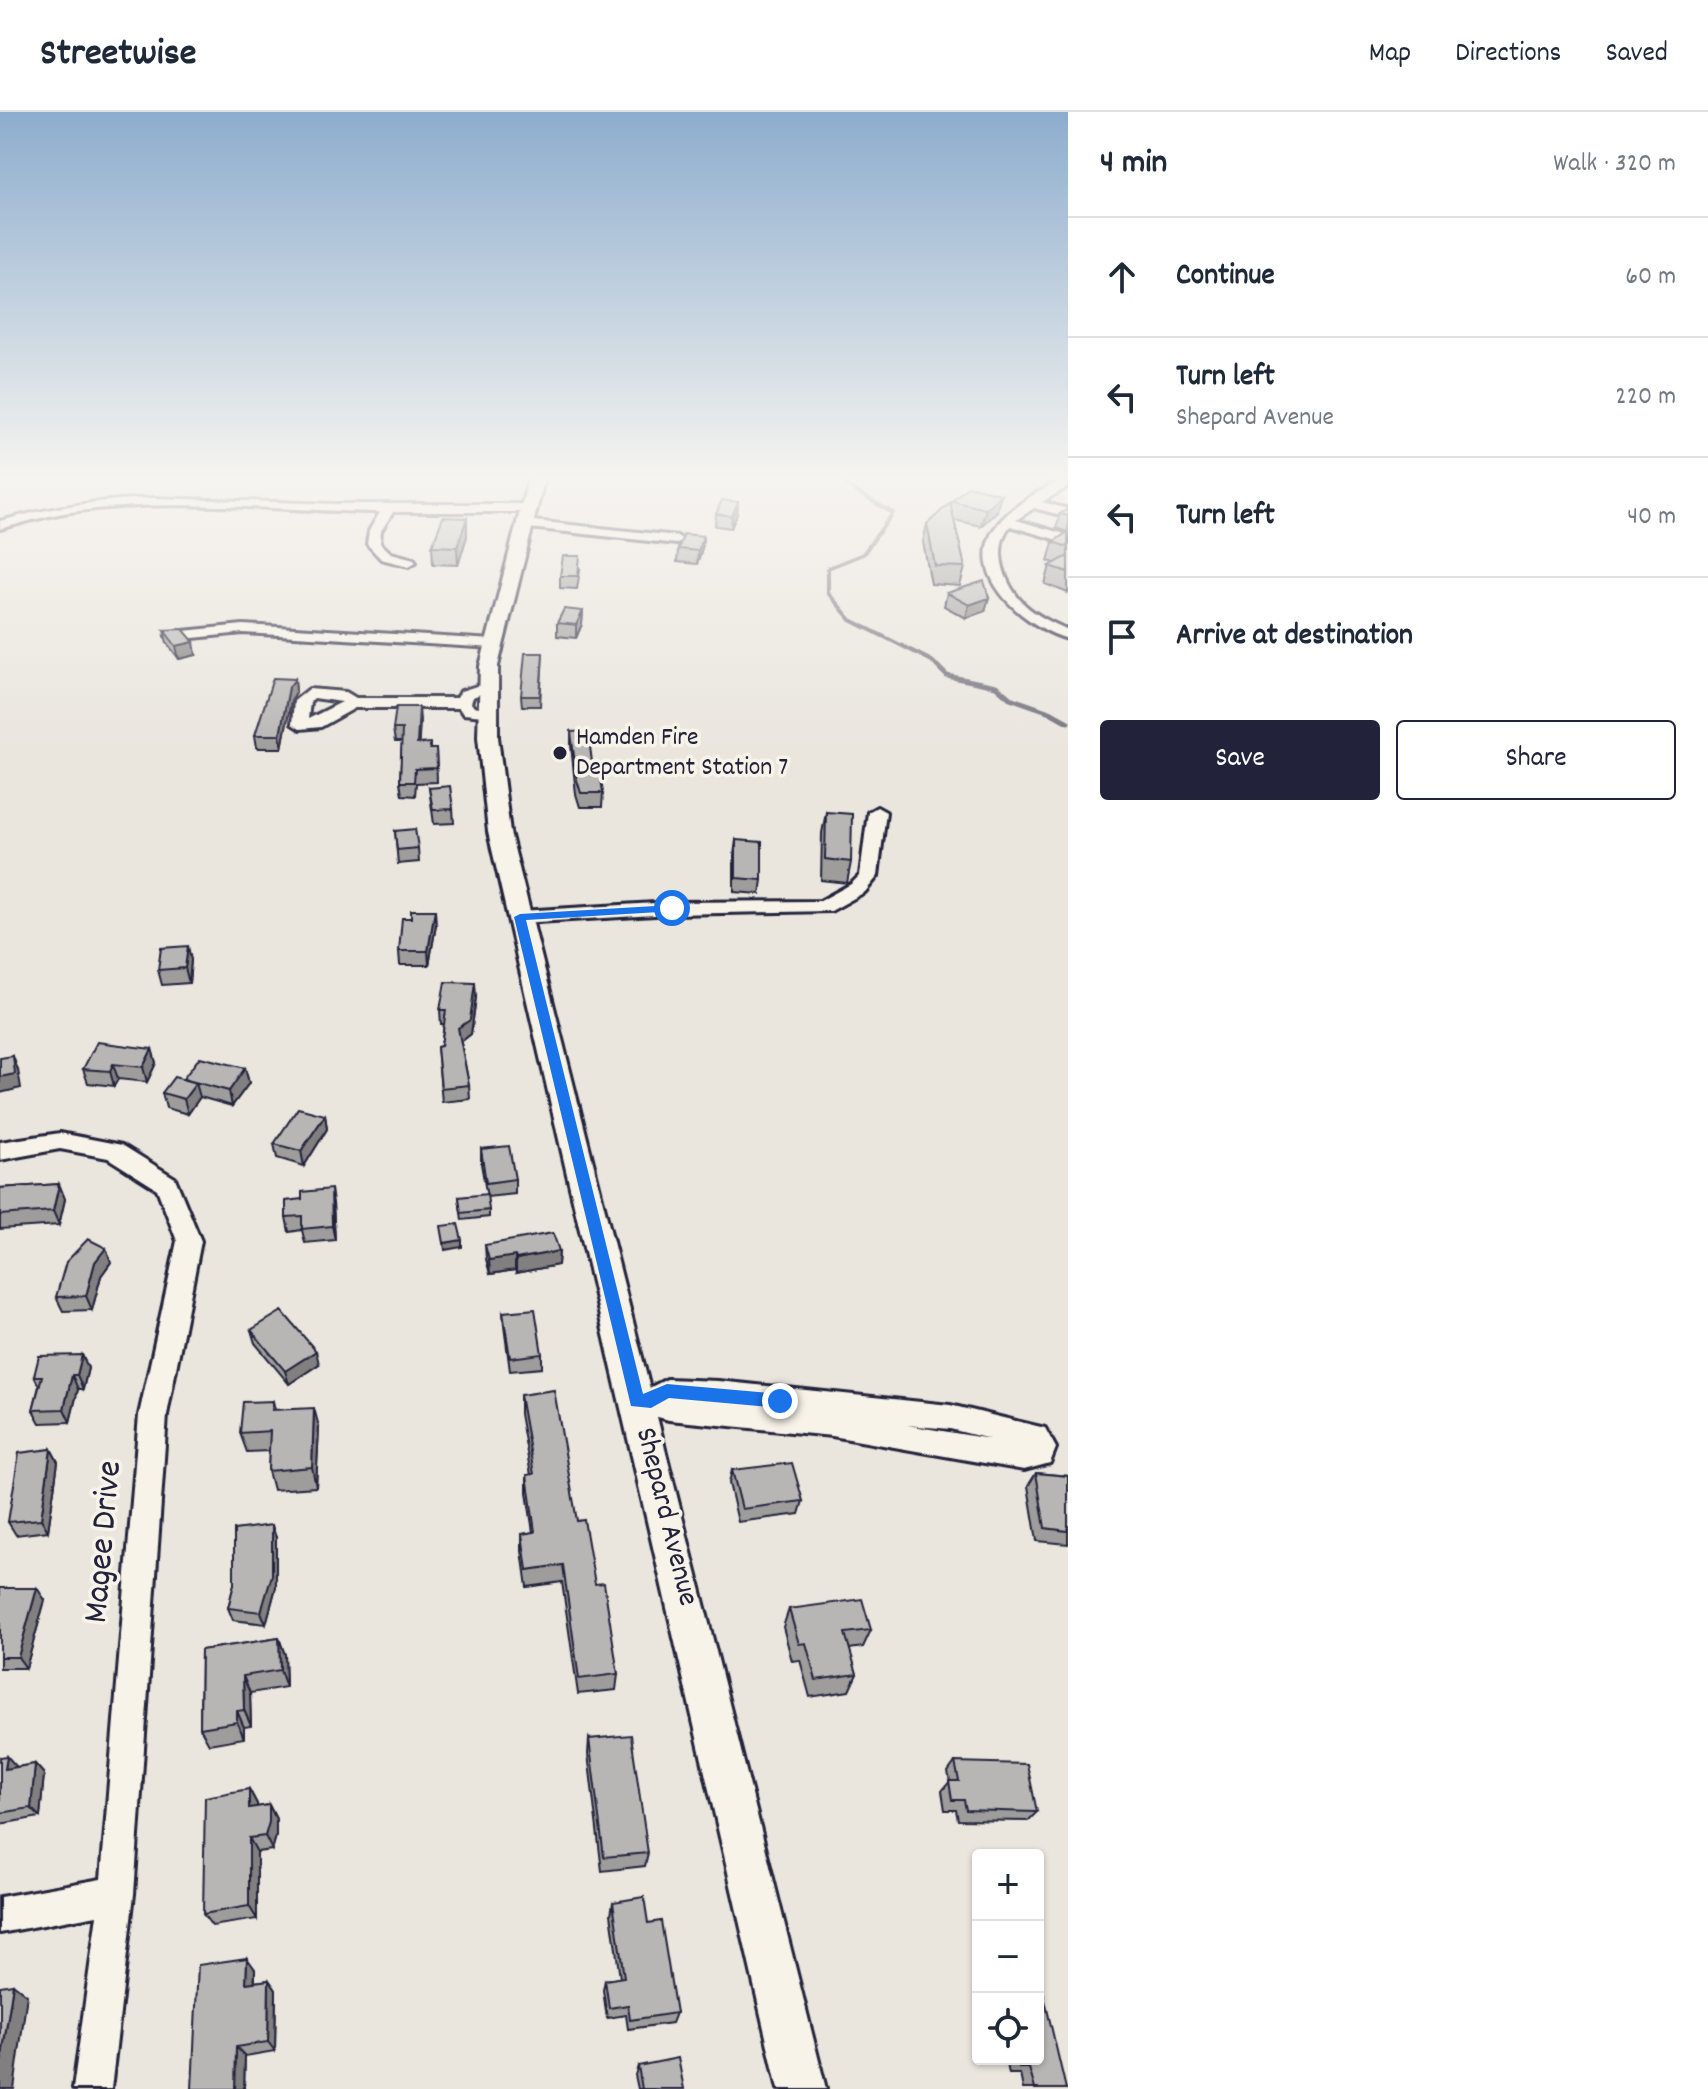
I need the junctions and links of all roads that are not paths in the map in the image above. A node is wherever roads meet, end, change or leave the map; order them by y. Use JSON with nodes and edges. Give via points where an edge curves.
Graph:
{"nodes":[{"id":1,"x":513,"y":568,"type":"edge"},
{"id":2,"x":998,"y":568,"type":"edge"},
{"id":3,"x":1068,"y":635,"type":"edge"},
{"id":4,"x":173,"y":636,"type":"edge"},
{"id":5,"x":494,"y":644,"type":"junction"},
{"id":6,"x":480,"y":701,"type":"junction"},
{"id":7,"x":352,"y":703,"type":"dead end"},
{"id":8,"x":877,"y":812,"type":"dead end"},
{"id":9,"x":520,"y":917,"type":"junction"},
{"id":10,"x":0,"y":1151,"type":"edge"},
{"id":11,"x":644,"y":1401,"type":"junction"},
{"id":12,"x":117,"y":1894,"type":"junction"},
{"id":13,"x":0,"y":1915,"type":"edge"},
{"id":14,"x":92,"y":2089,"type":"edge"},
{"id":15,"x":802,"y":2089,"type":"edge"}],
"edges":[{"from":1,"to":5,"type":"main road","name":"Shepard Avenue"},
{"from":2,"to":3,"type":"street","via":[[1015,603]]},
{"from":4,"to":5,"type":"street","via":[[243,629]]},
{"from":5,"to":6,"type":"main road","name":"Shepard Avenue"},
{"from":6,"to":7,"type":"street"},
{"from":6,"to":9,"type":"main road","name":"Shepard Avenue","via":[[499,832]]},
{"from":8,"to":9,"type":"street","via":[[869,876],[824,907]]},
{"from":9,"to":11,"type":"main road","name":"Shepard Avenue"},
{"from":10,"to":12,"type":"street","name":"Magee Drive","via":[[60,1141],[114,1151],[167,1184],[189,1241],[153,1415]]},
{"from":11,"to":11,"type":"street","via":[[832,1424],[1024,1457],[1040,1454],[1042,1448],[1035,1437],[950,1417],[718,1393],[667,1391]]},
{"from":11,"to":15,"type":"main road","name":"Shepard Avenue"},
{"from":12,"to":13,"type":"street"},
{"from":12,"to":14,"type":"street","name":"Magee Drive"}]}
